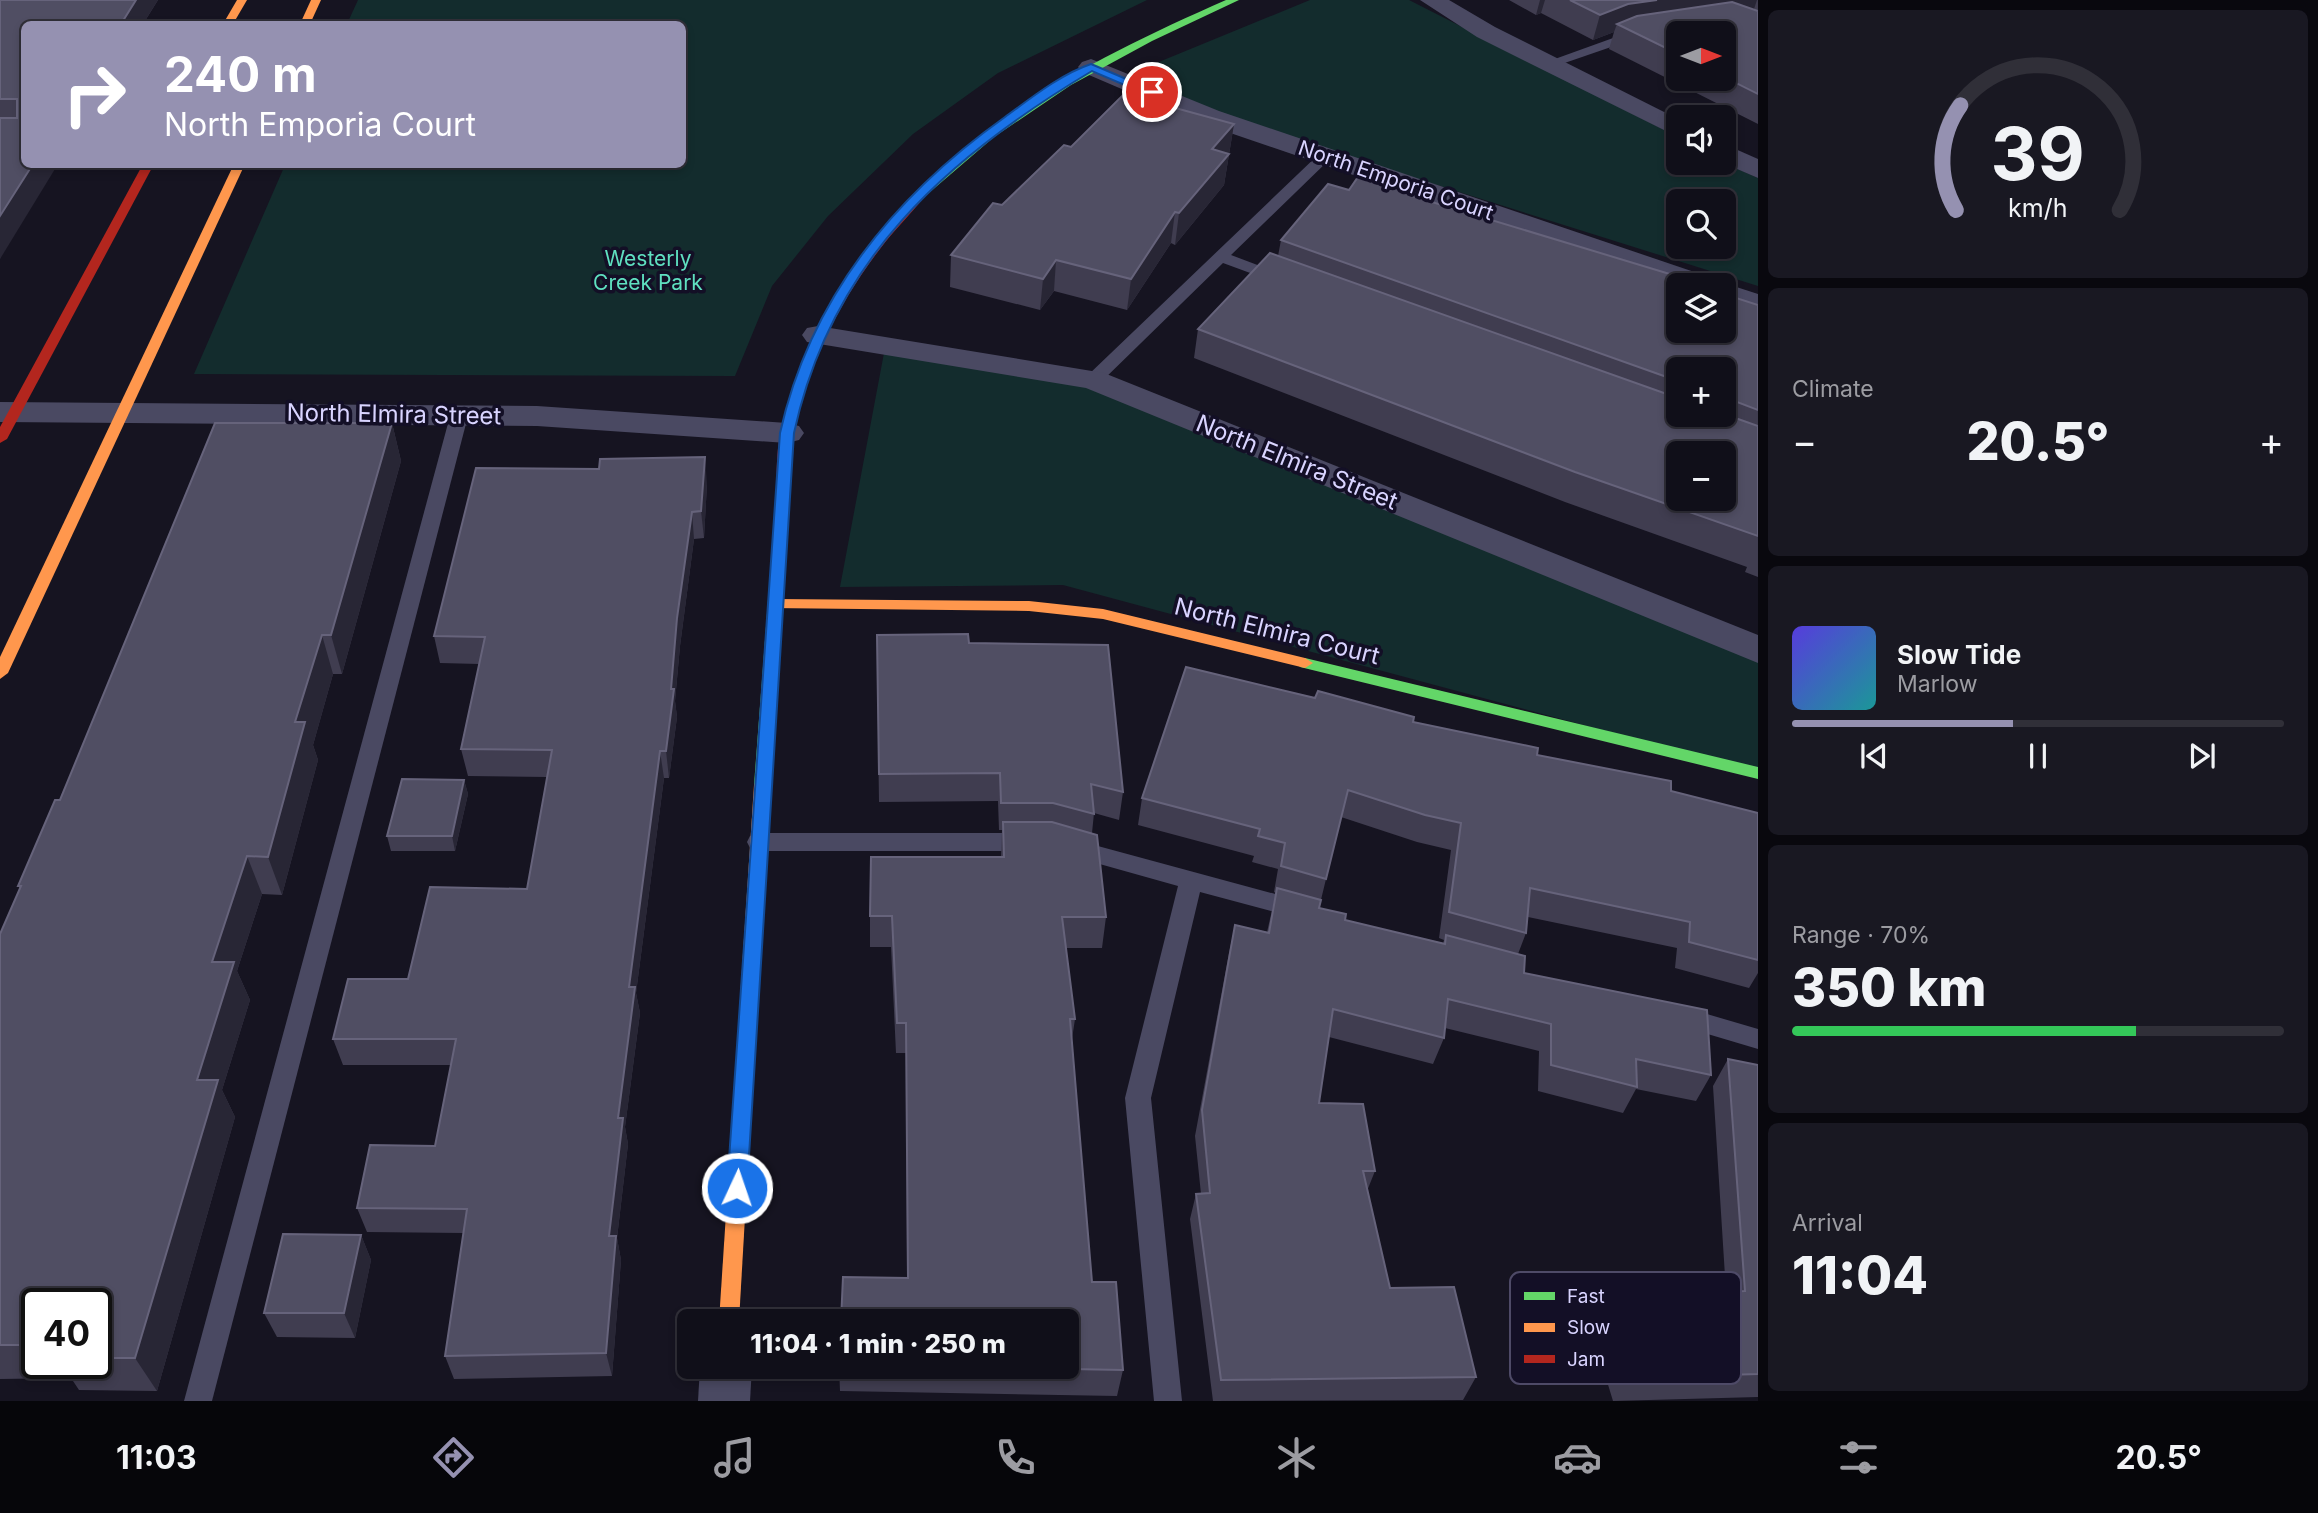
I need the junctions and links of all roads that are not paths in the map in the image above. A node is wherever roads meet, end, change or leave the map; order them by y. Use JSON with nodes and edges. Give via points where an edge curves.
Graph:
{"nodes":[{"id":1,"x":242,"y":0,"type":"edge"},
{"id":2,"x":316,"y":0,"type":"edge"},
{"id":3,"x":1234,"y":0,"type":"edge"},
{"id":4,"x":1432,"y":0,"type":"edge"},
{"id":5,"x":230,"y":21,"type":"edge"},
{"id":6,"x":306,"y":21,"type":"edge"},
{"id":7,"x":1651,"y":31,"type":"edge"},
{"id":8,"x":1548,"y":64,"type":"junction"},
{"id":9,"x":1091,"y":67,"type":"junction"},
{"id":10,"x":1666,"y":123,"type":"edge"},
{"id":11,"x":1325,"y":156,"type":"junction"},
{"id":12,"x":1736,"y":158,"type":"edge"},
{"id":13,"x":147,"y":168,"type":"edge"},
{"id":14,"x":238,"y":168,"type":"edge"},
{"id":15,"x":1758,"y":170,"type":"edge"},
{"id":16,"x":1221,"y":257,"type":"junction"},
{"id":17,"x":1669,"y":273,"type":"edge"},
{"id":18,"x":1299,"y":285,"type":"edge"},
{"id":19,"x":1736,"y":296,"type":"edge"},
{"id":20,"x":1758,"y":304,"type":"edge"},
{"id":21,"x":818,"y":335,"type":"junction"},
{"id":22,"x":1093,"y":380,"type":"junction"},
{"id":23,"x":124,"y":412,"type":"junction"},
{"id":24,"x":459,"y":415,"type":"junction"},
{"id":25,"x":5,"y":421,"type":"edge"},
{"id":26,"x":787,"y":433,"type":"junction"},
{"id":27,"x":775,"y":604,"type":"junction"},
{"id":28,"x":1758,"y":650,"type":"edge"},
{"id":29,"x":0,"y":673,"type":"edge"},
{"id":30,"x":1758,"y":774,"type":"edge"},
{"id":31,"x":758,"y":842,"type":"junction"},
{"id":32,"x":1191,"y":879,"type":"junction"},
{"id":33,"x":1322,"y":916,"type":"edge"},
{"id":34,"x":1666,"y":1013,"type":"edge"},
{"id":35,"x":1758,"y":1039,"type":"edge"},
{"id":36,"x":730,"y":1309,"type":"edge"},
{"id":37,"x":725,"y":1379,"type":"edge"},
{"id":38,"x":198,"y":1401,"type":"edge"},
{"id":39,"x":724,"y":1401,"type":"edge"},
{"id":40,"x":1168,"y":1401,"type":"edge"}],
"edges":[{"from":1,"to":5,"type":"street"},
{"from":2,"to":6,"type":"street"},
{"from":3,"to":9,"type":"street"},
{"from":4,"to":8,"type":"street"},
{"from":7,"to":8,"type":"lane","via":[[1626,35]]},
{"from":8,"to":10,"type":"street"},
{"from":9,"to":11,"type":"street","name":"North Emporia Court","via":[[1210,117]]},
{"from":9,"to":21,"type":"street","via":[[964,152],[912,200],[872,245]]},
{"from":11,"to":16,"type":"lane"},
{"from":11,"to":17,"type":"street","name":"North Emporia Court"},
{"from":12,"to":15,"type":"street"},
{"from":13,"to":25,"type":"street"},
{"from":14,"to":23,"type":"street"},
{"from":16,"to":18,"type":"lane"},
{"from":16,"to":22,"type":"lane"},
{"from":19,"to":20,"type":"street"},
{"from":21,"to":22,"type":"street","name":"North Elmira Street"},
{"from":21,"to":26,"type":"street","via":[[795,396]]},
{"from":22,"to":28,"type":"street","name":"North Elmira Street"},
{"from":23,"to":24,"type":"street","name":"North Elmira Street"},
{"from":23,"to":25,"type":"street","name":"North Elmira Street"},
{"from":23,"to":29,"type":"street"},
{"from":24,"to":26,"type":"street","name":"North Elmira Street"},
{"from":24,"to":38,"type":"lane"},
{"from":26,"to":27,"type":"street"},
{"from":27,"to":30,"type":"street","name":"North Elmira Court","via":[[1029,606],[1103,614]]},
{"from":27,"to":31,"type":"street"},
{"from":31,"to":32,"type":"lane","via":[[1049,842]]},
{"from":31,"to":36,"type":"street"},
{"from":32,"to":33,"type":"lane"},
{"from":32,"to":40,"type":"lane","via":[[1138,1098]]},
{"from":34,"to":35,"type":"lane"},
{"from":37,"to":39,"type":"street"}]}
